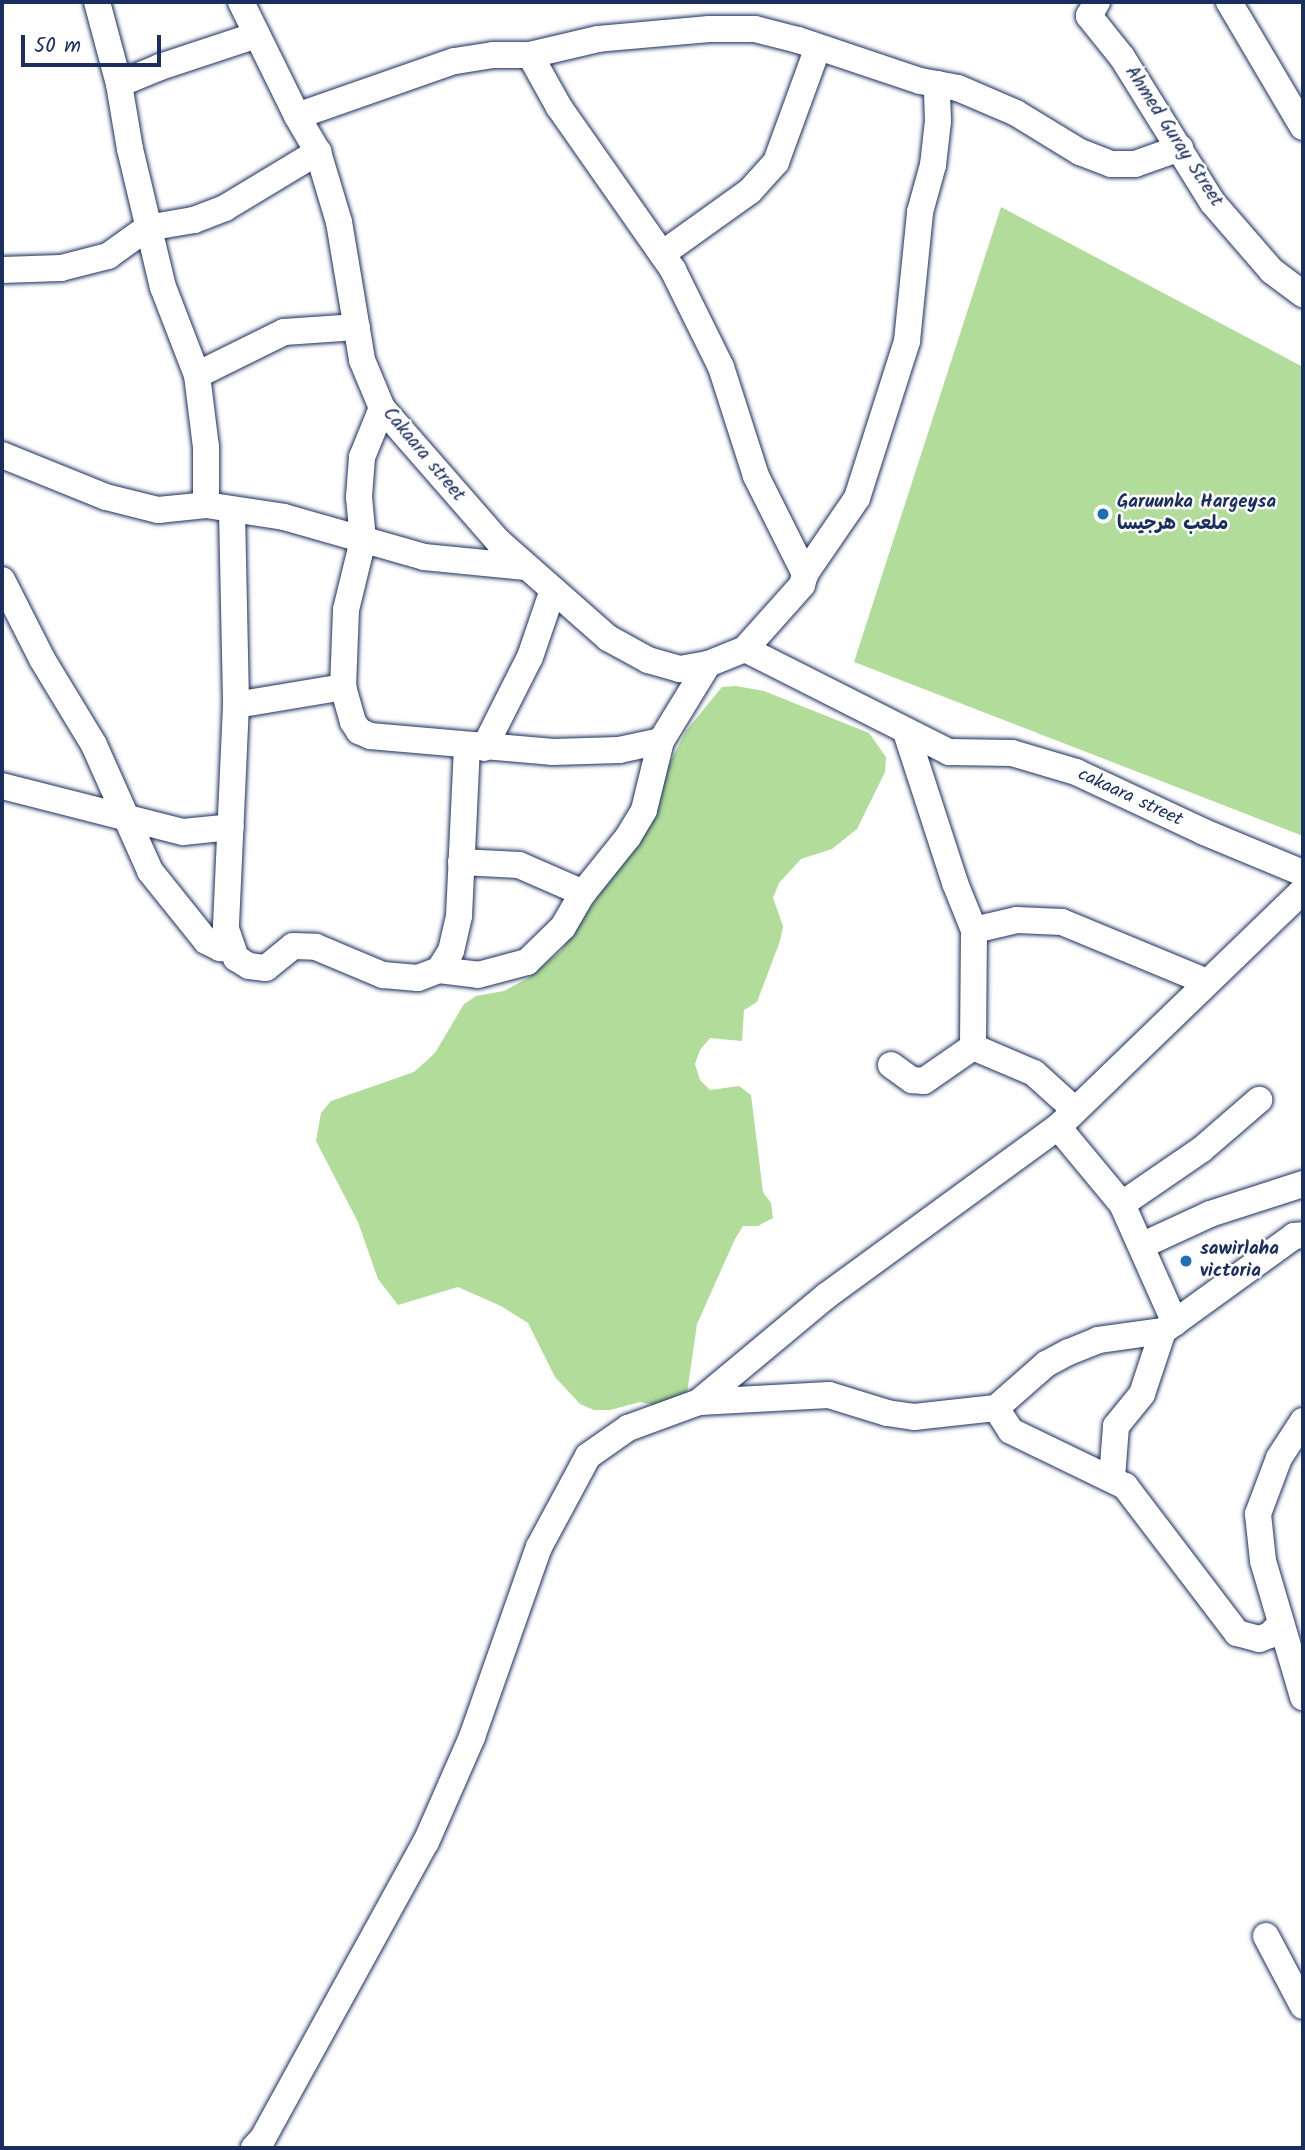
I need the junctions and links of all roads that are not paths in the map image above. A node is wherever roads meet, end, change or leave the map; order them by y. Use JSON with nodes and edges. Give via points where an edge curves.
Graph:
{"nodes":[{"id":1,"x":97,"y":2,"type":"edge"},
{"id":2,"x":240,"y":2,"type":"edge"},
{"id":3,"x":1229,"y":2,"type":"edge"},
{"id":4,"x":1086,"y":6,"type":"edge"},
{"id":5,"x":257,"y":36,"type":"junction"},
{"id":6,"x":818,"y":47,"type":"junction"},
{"id":7,"x":530,"y":55,"type":"junction"},
{"id":8,"x":120,"y":84,"type":"junction"},
{"id":9,"x":936,"y":84,"type":"junction"},
{"id":10,"x":297,"y":116,"type":"junction"},
{"id":11,"x":1303,"y":127,"type":"edge"},
{"id":12,"x":1180,"y":148,"type":"junction"},
{"id":13,"x":318,"y":152,"type":"junction"},
{"id":14,"x":147,"y":228,"type":"junction"},
{"id":15,"x":662,"y":254,"type":"junction"},
{"id":16,"x":2,"y":270,"type":"edge"},
{"id":17,"x":1303,"y":293,"type":"edge"},
{"id":18,"x":357,"y":327,"type":"junction"},
{"id":19,"x":197,"y":375,"type":"junction"},
{"id":20,"x":382,"y":408,"type":"junction"},
{"id":21,"x":2,"y":454,"type":"edge"},
{"id":22,"x":206,"y":505,"type":"junction"},
{"id":23,"x":232,"y":511,"type":"junction"},
{"id":24,"x":363,"y":540,"type":"junction"},
{"id":25,"x":526,"y":568,"type":"junction"},
{"id":26,"x":805,"y":574,"type":"junction"},
{"id":27,"x":2,"y":580,"type":"edge"},
{"id":28,"x":553,"y":590,"type":"junction"},
{"id":29,"x":745,"y":649,"type":"junction"},
{"id":30,"x":708,"y":664,"type":"junction"},
{"id":31,"x":343,"y":687,"type":"junction"},
{"id":32,"x":236,"y":705,"type":"junction"},
{"id":33,"x":906,"y":732,"type":"junction"},
{"id":34,"x":661,"y":741,"type":"junction"},
{"id":35,"x":476,"y":747,"type":"junction"},
{"id":36,"x":2,"y":786,"type":"edge"},
{"id":37,"x":125,"y":818,"type":"junction"},
{"id":38,"x":231,"y":827,"type":"junction"},
{"id":39,"x":461,"y":862,"type":"junction"},
{"id":40,"x":1303,"y":873,"type":"edge"},
{"id":41,"x":1303,"y":890,"type":"edge"},
{"id":42,"x":583,"y":893,"type":"junction"},
{"id":43,"x":974,"y":930,"type":"junction"},
{"id":44,"x":230,"y":948,"type":"junction"},
{"id":45,"x":439,"y":970,"type":"junction"},
{"id":46,"x":1208,"y":982,"type":"junction"},
{"id":47,"x":973,"y":1047,"type":"junction"},
{"id":48,"x":891,"y":1065,"type":"dead end"},
{"id":49,"x":1259,"y":1100,"type":"dead end"},
{"id":50,"x":1067,"y":1118,"type":"junction"},
{"id":51,"x":1303,"y":1184,"type":"edge"},
{"id":52,"x":1122,"y":1204,"type":"junction"},
{"id":53,"x":1303,"y":1235,"type":"edge"},
{"id":54,"x":1143,"y":1245,"type":"junction"},
{"id":55,"x":1169,"y":1327,"type":"junction"},
{"id":56,"x":699,"y":1402,"type":"junction"},
{"id":57,"x":996,"y":1408,"type":"junction"},
{"id":58,"x":1303,"y":1421,"type":"edge"},
{"id":59,"x":1112,"y":1478,"type":"junction"},
{"id":60,"x":1281,"y":1623,"type":"junction"},
{"id":61,"x":1303,"y":1697,"type":"edge"},
{"id":62,"x":1266,"y":1936,"type":"dead end"},
{"id":63,"x":1303,"y":2006,"type":"edge"},
{"id":64,"x":254,"y":2148,"type":"edge"}],
"edges":[{"from":1,"to":8,"type":"street"},
{"from":2,"to":5,"type":"street","name":"Cakaara street"},
{"from":3,"to":11,"type":"street"},
{"from":4,"to":12,"type":"street","name":"Ahmed Guray Street"},
{"from":5,"to":8,"type":"street"},
{"from":5,"to":10,"type":"street","name":"Cakaara street"},
{"from":6,"to":7,"type":"street","via":[[755,29],[709,29],[598,39]]},
{"from":6,"to":9,"type":"street"},
{"from":6,"to":15,"type":"street","via":[[776,162],[750,191]]},
{"from":7,"to":10,"type":"street","via":[[454,61]]},
{"from":7,"to":15,"type":"street","via":[[559,107]]},
{"from":8,"to":14,"type":"street"},
{"from":9,"to":12,"type":"street","via":[[958,88],[1016,113],[1080,152],[1111,164],[1135,164]]},
{"from":9,"to":26,"type":"street","via":[[937,132],[920,212],[907,341],[857,498]]},
{"from":10,"to":13,"type":"street","name":"Cakaara street"},
{"from":12,"to":17,"type":"street","name":"Ahmed Guray Street","via":[[1213,203],[1272,271]]},
{"from":13,"to":14,"type":"street","via":[[225,208],[194,220]]},
{"from":13,"to":18,"type":"street","name":"Cakaara street","via":[[340,222]]},
{"from":14,"to":16,"type":"street","via":[[108,256],[61,268]]},
{"from":14,"to":19,"type":"street","via":[[163,287]]},
{"from":15,"to":26,"type":"street","via":[[721,367],[756,477]]},
{"from":18,"to":19,"type":"street","via":[[284,332]]},
{"from":18,"to":20,"type":"street","name":"Cakaara street","via":[[362,360]]},
{"from":19,"to":22,"type":"street","via":[[206,447]]},
{"from":20,"to":24,"type":"street","via":[[362,457]]},
{"from":20,"to":25,"type":"street","name":"Cakaara street"},
{"from":21,"to":22,"type":"street","via":[[106,497],[158,510]]},
{"from":22,"to":23,"type":"street"},
{"from":23,"to":24,"type":"street","via":[[284,517]]},
{"from":23,"to":32,"type":"street"},
{"from":24,"to":25,"type":"street","via":[[424,557]]},
{"from":24,"to":31,"type":"street","via":[[346,610]]},
{"from":25,"to":28,"type":"street","name":"Cakaara street"},
{"from":26,"to":29,"type":"street","via":[[802,585]]},
{"from":27,"to":37,"type":"street","via":[[93,746]]},
{"from":28,"to":30,"type":"street","name":"Cakaara street","via":[[608,638],[649,660],[680,669]]},
{"from":28,"to":35,"type":"street","via":[[530,657]]},
{"from":29,"to":30,"type":"street","name":"Cakaara street"},
{"from":29,"to":33,"type":"street"},
{"from":30,"to":34,"type":"street"},
{"from":31,"to":32,"type":"street"},
{"from":31,"to":35,"type":"street","via":[[353,722],[370,736]]},
{"from":32,"to":38,"type":"street"},
{"from":33,"to":40,"type":"street","name":"cakaara street","via":[[949,752],[1012,753],[1076,772]]},
{"from":33,"to":43,"type":"street"},
{"from":34,"to":35,"type":"street","via":[[606,751]]},
{"from":34,"to":42,"type":"street","via":[[644,810]]},
{"from":35,"to":39,"type":"street"},
{"from":36,"to":37,"type":"street"},
{"from":37,"to":38,"type":"street","via":[[183,832]]},
{"from":37,"to":44,"type":"street","via":[[150,872],[195,929],[206,941]]},
{"from":38,"to":44,"type":"street","via":[[226,929]]},
{"from":39,"to":42,"type":"street","via":[[519,865]]},
{"from":39,"to":45,"type":"street","via":[[459,916],[451,951]]},
{"from":41,"to":46,"type":"street"},
{"from":42,"to":45,"type":"street","via":[[563,927],[527,962],[478,975]]},
{"from":43,"to":46,"type":"street","via":[[1017,920],[1062,922]]},
{"from":43,"to":47,"type":"street"},
{"from":44,"to":45,"type":"street","via":[[249,966],[266,968],[293,946],[316,947],[383,975],[418,978]]},
{"from":46,"to":50,"type":"street"},
{"from":47,"to":48,"type":"street","via":[[924,1081],[912,1080]]},
{"from":47,"to":50,"type":"street","via":[[1034,1073]]},
{"from":49,"to":52,"type":"street","via":[[1201,1150]]},
{"from":50,"to":52,"type":"street"},
{"from":50,"to":56,"type":"street","via":[[826,1296]]},
{"from":51,"to":54,"type":"street","via":[[1210,1214]]},
{"from":52,"to":54,"type":"street"},
{"from":53,"to":55,"type":"street","via":[[1294,1236]]},
{"from":54,"to":55,"type":"street"},
{"from":55,"to":57,"type":"street","via":[[1098,1340],[1069,1352],[1046,1364]]},
{"from":55,"to":59,"type":"street","via":[[1142,1394],[1116,1426]]},
{"from":56,"to":57,"type":"street","via":[[829,1395],[914,1417]]},
{"from":56,"to":64,"type":"street","via":[[628,1428],[588,1456],[540,1547],[472,1737],[426,1842]]},
{"from":57,"to":59,"type":"street","via":[[1011,1430]]},
{"from":58,"to":60,"type":"street","via":[[1279,1458],[1258,1514],[1263,1561]]},
{"from":59,"to":60,"type":"street","via":[[1125,1486],[1237,1633],[1259,1639]]},
{"from":60,"to":61,"type":"street"},
{"from":62,"to":63,"type":"street"}]}
